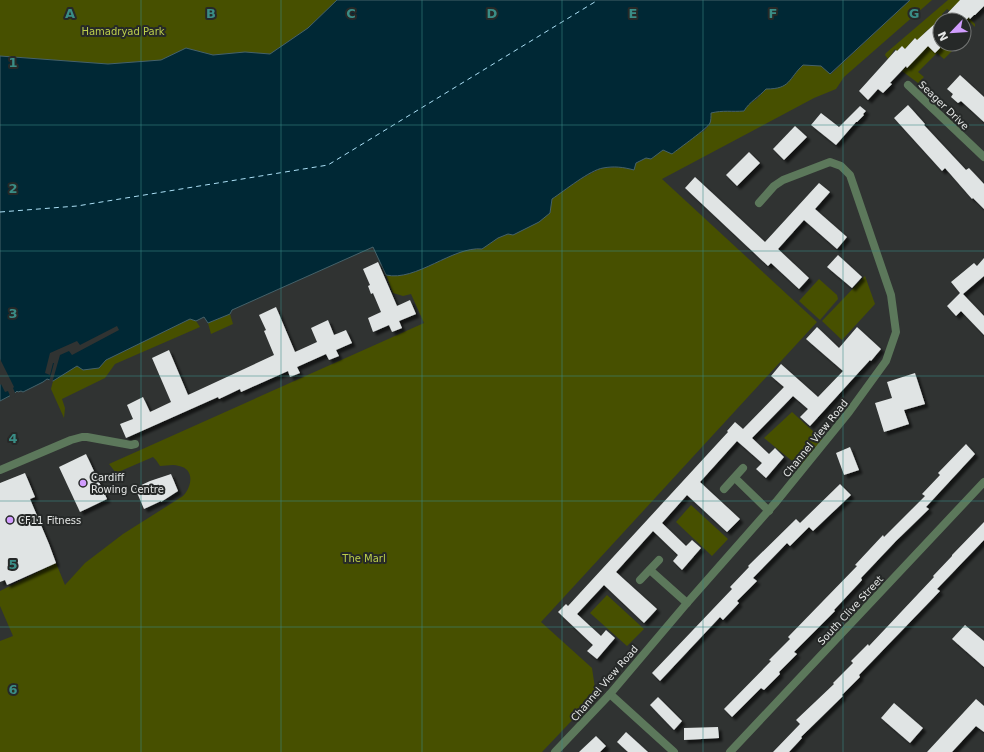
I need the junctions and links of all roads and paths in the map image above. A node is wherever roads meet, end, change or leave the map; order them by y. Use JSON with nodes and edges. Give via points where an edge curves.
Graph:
{"nodes":[{"id":1,"x":908,"y":85,"type":"dead end"},
{"id":2,"x":984,"y":157,"type":"edge"},
{"id":3,"x":759,"y":203,"type":"dead end"},
{"id":4,"x":135,"y":444,"type":"dead end"},
{"id":5,"x":743,"y":468,"type":"dead end"},
{"id":6,"x":0,"y":470,"type":"edge"},
{"id":7,"x":735,"y":478,"type":"junction"},
{"id":8,"x":984,"y":482,"type":"edge"},
{"id":9,"x":724,"y":489,"type":"dead end"},
{"id":10,"x":769,"y":511,"type":"junction"},
{"id":11,"x":659,"y":560,"type":"dead end"},
{"id":12,"x":650,"y":570,"type":"junction"},
{"id":13,"x":640,"y":580,"type":"dead end"},
{"id":14,"x":687,"y":603,"type":"junction"},
{"id":15,"x":610,"y":694,"type":"junction"},
{"id":16,"x":555,"y":752,"type":"edge"},
{"id":17,"x":674,"y":752,"type":"edge"},
{"id":18,"x":730,"y":752,"type":"edge"}],
"edges":[{"from":1,"to":2,"type":"street","name":"Seager Drive"},
{"from":3,"to":10,"type":"street","name":"Channel View Road","via":[[783,180],[830,162],[841,166],[850,175],[891,295],[896,332],[886,361],[878,373]]},
{"from":4,"to":6,"type":"street","via":[[131,446],[82,437]]},
{"from":5,"to":7,"type":"street"},
{"from":7,"to":9,"type":"street"},
{"from":7,"to":10,"type":"street"},
{"from":8,"to":18,"type":"street","name":"South Clive Street"},
{"from":10,"to":14,"type":"street","name":"Channel View Road"},
{"from":11,"to":12,"type":"street"},
{"from":12,"to":13,"type":"street"},
{"from":12,"to":14,"type":"street"},
{"from":14,"to":15,"type":"street","name":"Channel View Road"},
{"from":15,"to":16,"type":"street","name":"Channel View Road"},
{"from":15,"to":17,"type":"street"}]}
